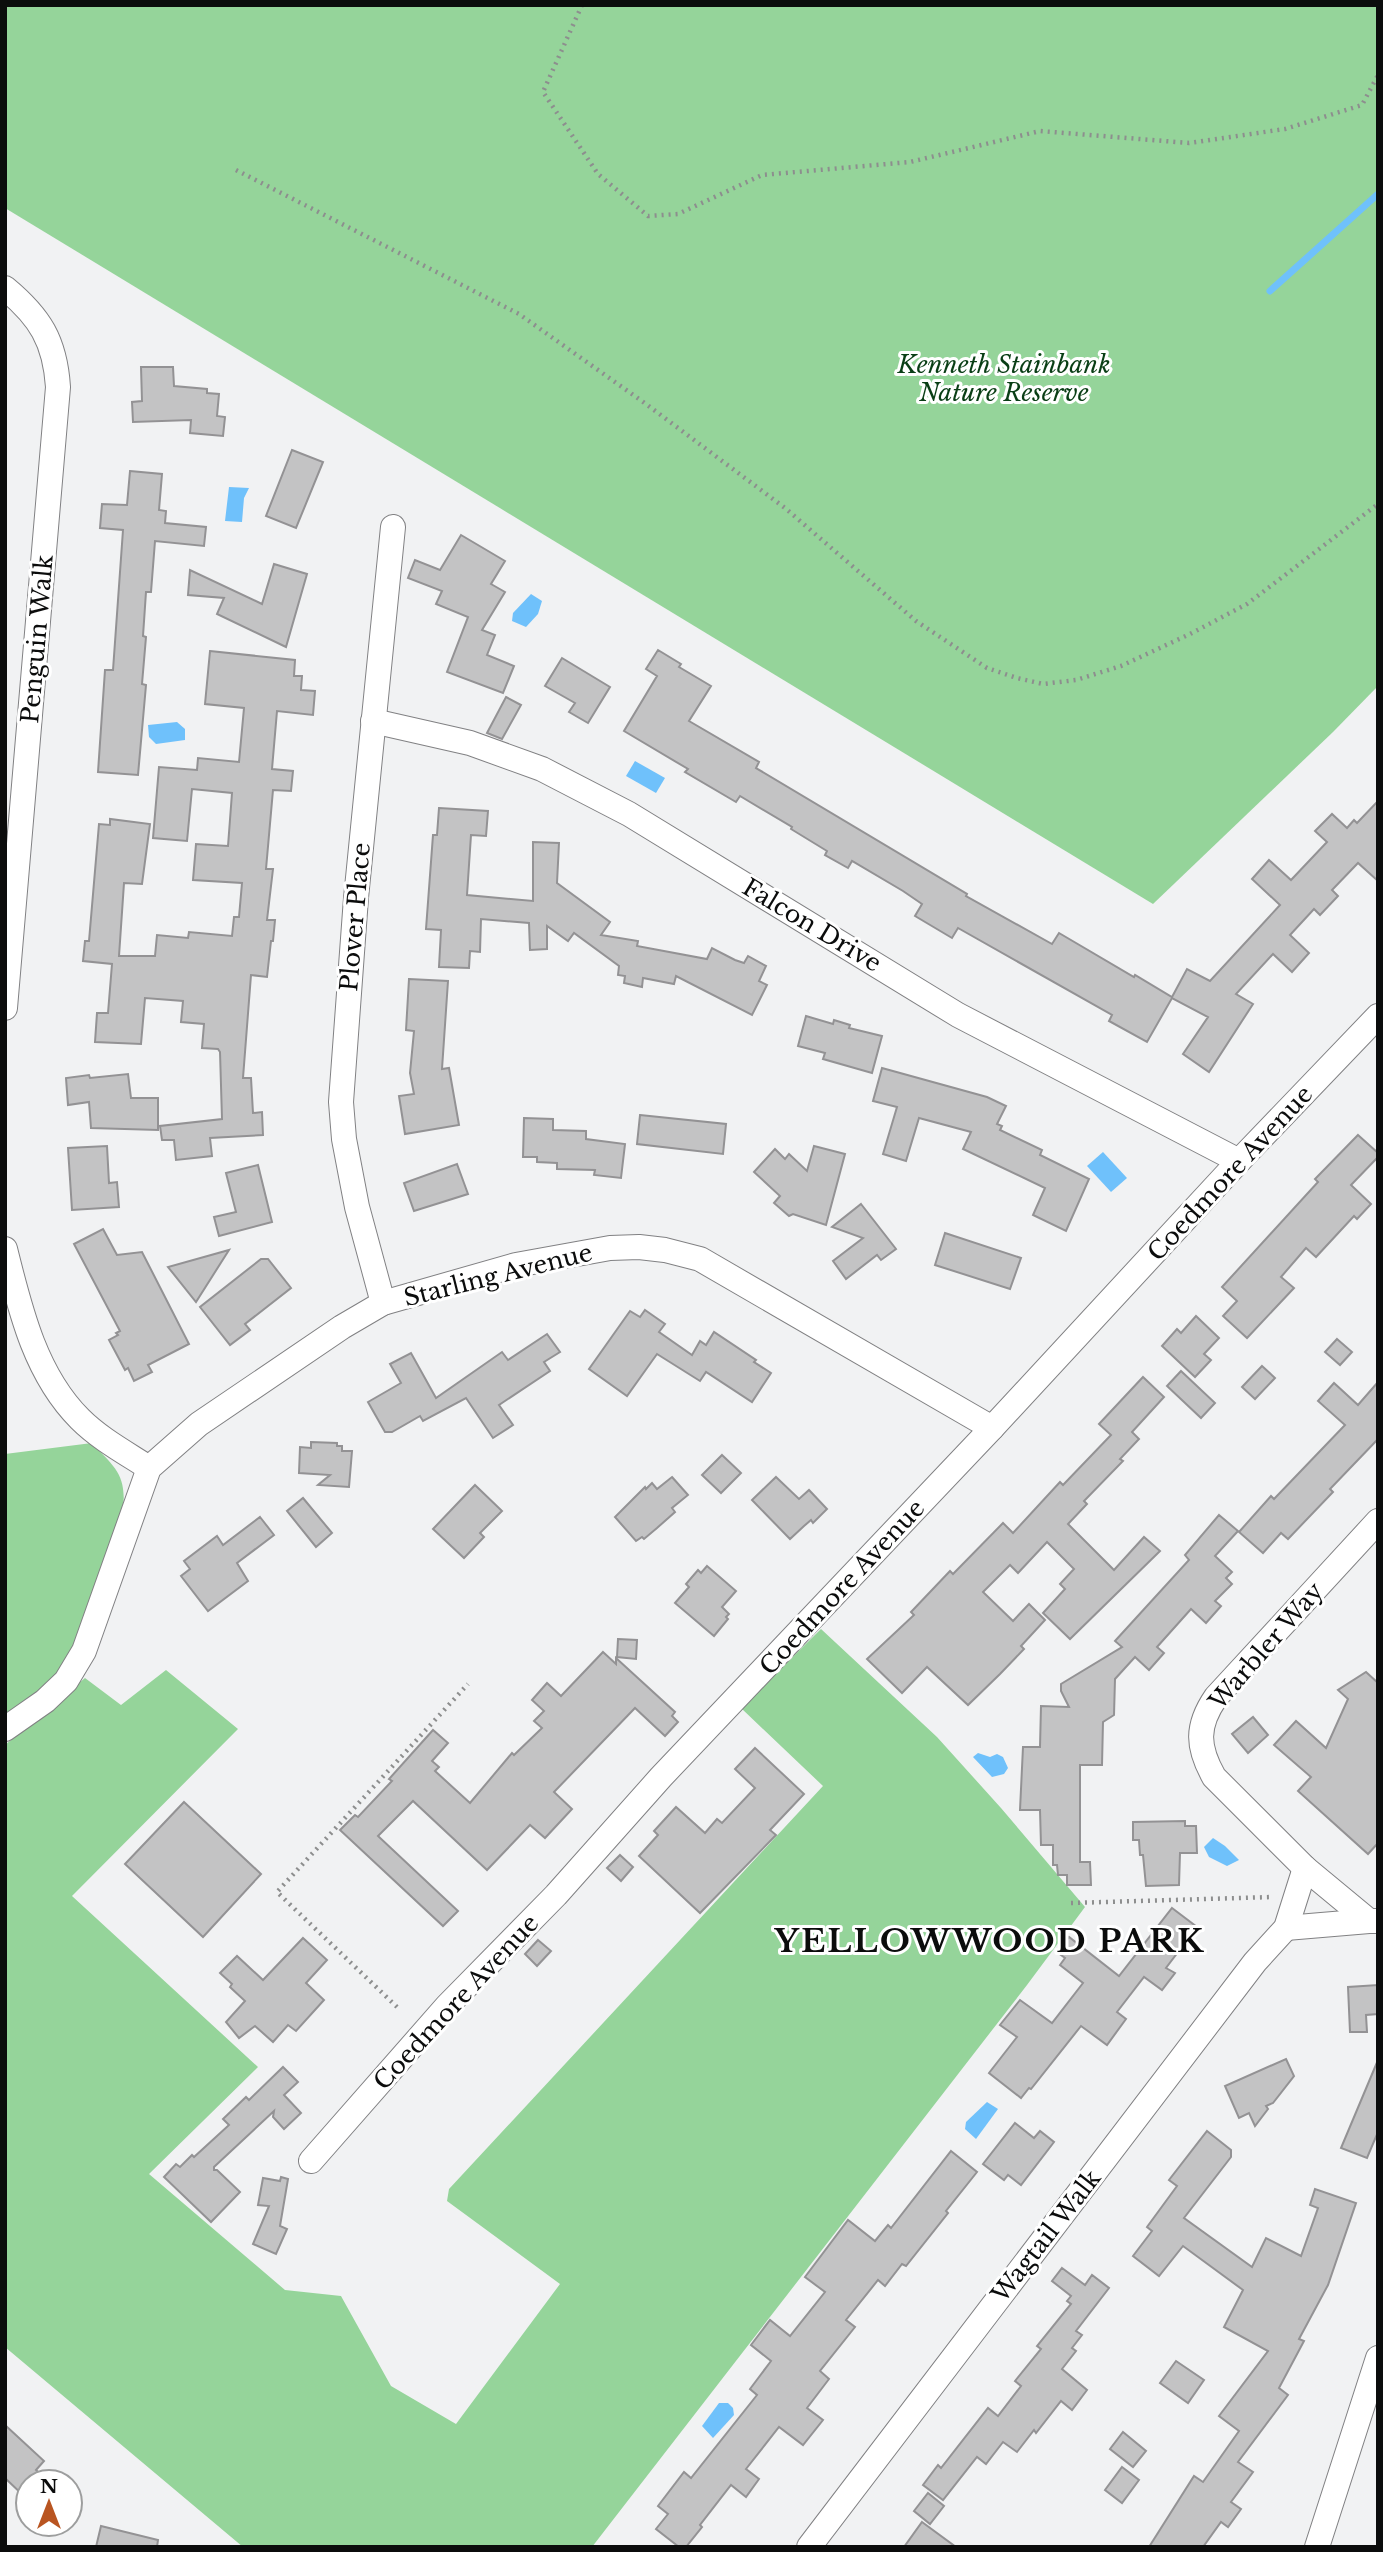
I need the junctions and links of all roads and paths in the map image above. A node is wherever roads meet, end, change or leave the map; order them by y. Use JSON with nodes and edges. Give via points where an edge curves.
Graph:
{"nodes":[{"id":1,"x":582,"y":5,"type":"edge"},
{"id":2,"x":1378,"y":75,"type":"edge"},
{"id":3,"x":236,"y":170,"type":"dead end"},
{"id":4,"x":5,"y":288,"type":"edge"},
{"id":5,"x":1378,"y":504,"type":"edge"},
{"id":6,"x":393,"y":527,"type":"dead end"},
{"id":7,"x":373,"y":721,"type":"junction"},
{"id":8,"x":5,"y":1009,"type":"edge"},
{"id":9,"x":1378,"y":1016,"type":"edge"},
{"id":10,"x":1238,"y":1161,"type":"junction"},
{"id":11,"x":5,"y":1249,"type":"edge"},
{"id":12,"x":383,"y":1303,"type":"junction"},
{"id":13,"x":992,"y":1428,"type":"junction"},
{"id":14,"x":149,"y":1468,"type":"junction"},
{"id":15,"x":1378,"y":1521,"type":"edge"},
{"id":16,"x":468,"y":1684,"type":"dead end"},
{"id":17,"x":5,"y":1729,"type":"edge"},
{"id":18,"x":1305,"y":1868,"type":"junction"},
{"id":19,"x":1296,"y":1897,"type":"junction"},
{"id":20,"x":1070,"y":1903,"type":"dead end"},
{"id":21,"x":1373,"y":1921,"type":"edge"},
{"id":22,"x":1286,"y":1928,"type":"junction"},
{"id":23,"x":397,"y":2007,"type":"dead end"},
{"id":24,"x":311,"y":2161,"type":"dead end"},
{"id":25,"x":1378,"y":2358,"type":"edge"},
{"id":26,"x":809,"y":2547,"type":"edge"},
{"id":27,"x":1317,"y":2547,"type":"edge"}],
"edges":[{"from":1,"to":2,"type":"path","via":[[543,92],[598,174],[648,216],[678,215],[762,175],[910,162],[1040,131],[1188,143],[1285,129],[1362,105]]},
{"from":3,"to":5,"type":"path","via":[[519,314],[785,508],[916,621],[987,668],[1017,678],[1043,684],[1076,680],[1121,666],[1190,634],[1247,604]]},
{"from":4,"to":8,"type":"street","name":"Penguin Walk","via":[[44,327],[57,365],[58,387]]},
{"from":6,"to":7,"type":"street","name":"Plover Place"},
{"from":7,"to":10,"type":"street","name":"Falcon Drive","via":[[470,743],[542,769],[629,814],[958,1014]]},
{"from":7,"to":12,"type":"street","name":"Plover Place","via":[[341,1102],[357,1207]]},
{"from":9,"to":10,"type":"street","name":"Coedmore Avenue"},
{"from":10,"to":13,"type":"street","name":"Coedmore Avenue"},
{"from":11,"to":14,"type":"street","via":[[42,1367],[65,1402],[97,1434]]},
{"from":12,"to":13,"type":"street","name":"Starling Avenue","via":[[516,1265],[610,1248],[665,1250],[699,1259]]},
{"from":12,"to":14,"type":"street","name":"Starling Avenue","via":[[200,1424]]},
{"from":13,"to":24,"type":"street","name":"Coedmore Avenue","via":[[447,2006]]},
{"from":14,"to":17,"type":"street","name":"Starling Avenue","via":[[84,1651],[66,1681],[46,1701]]},
{"from":15,"to":18,"type":"street","name":"Warbler Way","via":[[1216,1697],[1202,1729],[1204,1760],[1214,1777]]},
{"from":16,"to":23,"type":"path","via":[[277,1892]]},
{"from":18,"to":19,"type":"street","name":"Wagtail Walk"},
{"from":18,"to":21,"type":"street","name":"Warbler Way"},
{"from":19,"to":20,"type":"path"},
{"from":19,"to":22,"type":"street","name":"Wagtail Walk"},
{"from":21,"to":22,"type":"street"},
{"from":22,"to":26,"type":"street","name":"Wagtail Walk","via":[[1255,1962]]},
{"from":25,"to":27,"type":"street"}]}
